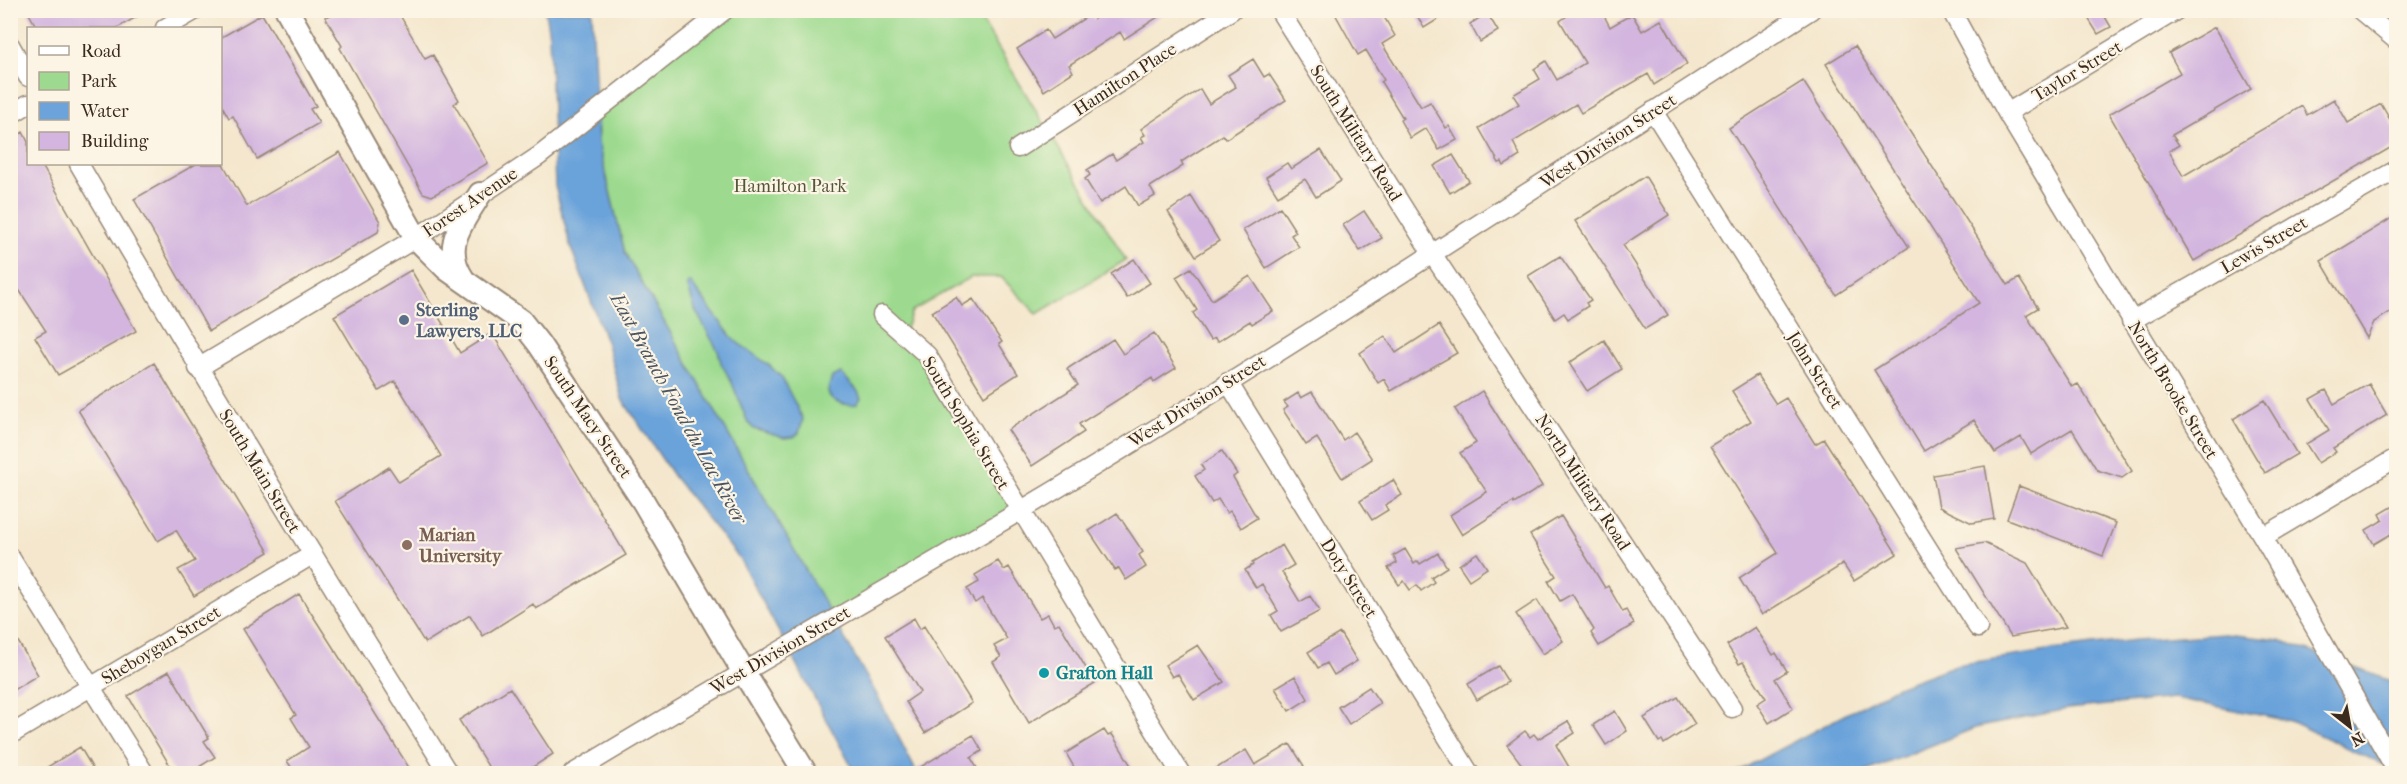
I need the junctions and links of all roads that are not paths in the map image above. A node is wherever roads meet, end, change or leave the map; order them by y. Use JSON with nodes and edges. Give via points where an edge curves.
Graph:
{"nodes":[{"id":1,"x":196,"y":10,"type":"edge"},
{"id":2,"x":287,"y":10,"type":"edge"},
{"id":3,"x":725,"y":10,"type":"edge"},
{"id":4,"x":1232,"y":10,"type":"edge"},
{"id":5,"x":1279,"y":10,"type":"edge"},
{"id":6,"x":1811,"y":10,"type":"edge"},
{"id":7,"x":1951,"y":10,"type":"edge"},
{"id":8,"x":2177,"y":10,"type":"edge"},
{"id":9,"x":2360,"y":10,"type":"edge"},
{"id":10,"x":167,"y":27,"type":"edge"},
{"id":11,"x":2397,"y":40,"type":"edge"},
{"id":12,"x":10,"y":45,"type":"edge"},
{"id":13,"x":27,"y":75,"type":"edge"},
{"id":14,"x":27,"y":106,"type":"edge"},
{"id":15,"x":1653,"y":111,"type":"junction"},
{"id":16,"x":2007,"y":113,"type":"junction"},
{"id":17,"x":10,"y":115,"type":"edge"},
{"id":18,"x":1018,"y":148,"type":"dead end"},
{"id":19,"x":80,"y":165,"type":"edge"},
{"id":20,"x":2397,"y":170,"type":"edge"},
{"id":21,"x":480,"y":194,"type":"junction"},
{"id":22,"x":416,"y":238,"type":"junction"},
{"id":23,"x":1433,"y":255,"type":"junction"},
{"id":24,"x":466,"y":282,"type":"junction"},
{"id":25,"x":882,"y":315,"type":"dead end"},
{"id":26,"x":2131,"y":321,"type":"junction"},
{"id":27,"x":198,"y":368,"type":"junction"},
{"id":28,"x":1228,"y":382,"type":"junction"},
{"id":29,"x":2397,"y":458,"type":"edge"},
{"id":30,"x":1020,"y":511,"type":"junction"},
{"id":31,"x":2263,"y":537,"type":"junction"},
{"id":32,"x":312,"y":555,"type":"junction"},
{"id":33,"x":10,"y":557,"type":"edge"},
{"id":34,"x":1978,"y":628,"type":"dead end"},
{"id":35,"x":743,"y":670,"type":"junction"},
{"id":36,"x":91,"y":687,"type":"junction"},
{"id":37,"x":1732,"y":708,"type":"dead end"},
{"id":38,"x":10,"y":735,"type":"edge"},
{"id":39,"x":2397,"y":770,"type":"edge"},
{"id":40,"x":145,"y":774,"type":"edge"},
{"id":41,"x":449,"y":774,"type":"edge"},
{"id":42,"x":572,"y":774,"type":"edge"},
{"id":43,"x":806,"y":774,"type":"edge"},
{"id":44,"x":1181,"y":774,"type":"edge"},
{"id":45,"x":1470,"y":774,"type":"edge"}],
"edges":[{"from":1,"to":10,"type":"street"},
{"from":2,"to":22,"type":"main road","name":"South Macy Street"},
{"from":3,"to":21,"type":"street","name":"Forest Avenue","via":[[548,149]]},
{"from":4,"to":18,"type":"street","name":"Hamilton Place"},
{"from":5,"to":23,"type":"street","name":"South Military Road"},
{"from":6,"to":15,"type":"street","name":"West Division Street"},
{"from":7,"to":16,"type":"street","name":"North Brooke Street"},
{"from":8,"to":16,"type":"street","name":"Taylor Street"},
{"from":9,"to":11,"type":"street"},
{"from":12,"to":13,"type":"street"},
{"from":14,"to":17,"type":"street"},
{"from":15,"to":23,"type":"street","name":"West Division Street"},
{"from":15,"to":34,"type":"street","name":"John Street"},
{"from":16,"to":26,"type":"street","name":"North Brooke Street"},
{"from":19,"to":27,"type":"street","name":"South Main Street"},
{"from":20,"to":26,"type":"street","name":"Lewis Street"},
{"from":21,"to":22,"type":"street","name":"Forest Avenue"},
{"from":21,"to":24,"type":"main road","via":[[461,225],[454,247],[454,263]]},
{"from":22,"to":24,"type":"main road","name":"South Macy Street"},
{"from":22,"to":27,"type":"street","name":"Forest Avenue"},
{"from":23,"to":28,"type":"street","name":"West Division Street"},
{"from":23,"to":37,"type":"street","name":"North Military Road"},
{"from":24,"to":35,"type":"main road","name":"South Macy Street","via":[[505,307],[539,344],[644,501]]},
{"from":25,"to":30,"type":"street","name":"South Sophia Street","via":[[927,355]]},
{"from":26,"to":31,"type":"street","name":"North Brooke Street"},
{"from":27,"to":32,"type":"street","name":"South Main Street"},
{"from":28,"to":30,"type":"street","name":"West Division Street"},
{"from":28,"to":45,"type":"street","name":"Doty Street"},
{"from":29,"to":31,"type":"street"},
{"from":30,"to":35,"type":"street","name":"West Division Street"},
{"from":30,"to":44,"type":"street","name":"South Sophia Street"},
{"from":31,"to":39,"type":"street","name":"North Brooke Street"},
{"from":32,"to":36,"type":"street","name":"Sheboygan Street"},
{"from":32,"to":41,"type":"street","name":"South Main Street"},
{"from":33,"to":36,"type":"street"},
{"from":35,"to":42,"type":"street","name":"West Division Street"},
{"from":35,"to":43,"type":"main road","name":"South Macy Street"},
{"from":36,"to":38,"type":"street","name":"Sheboygan Street"},
{"from":36,"to":40,"type":"street"}]}
